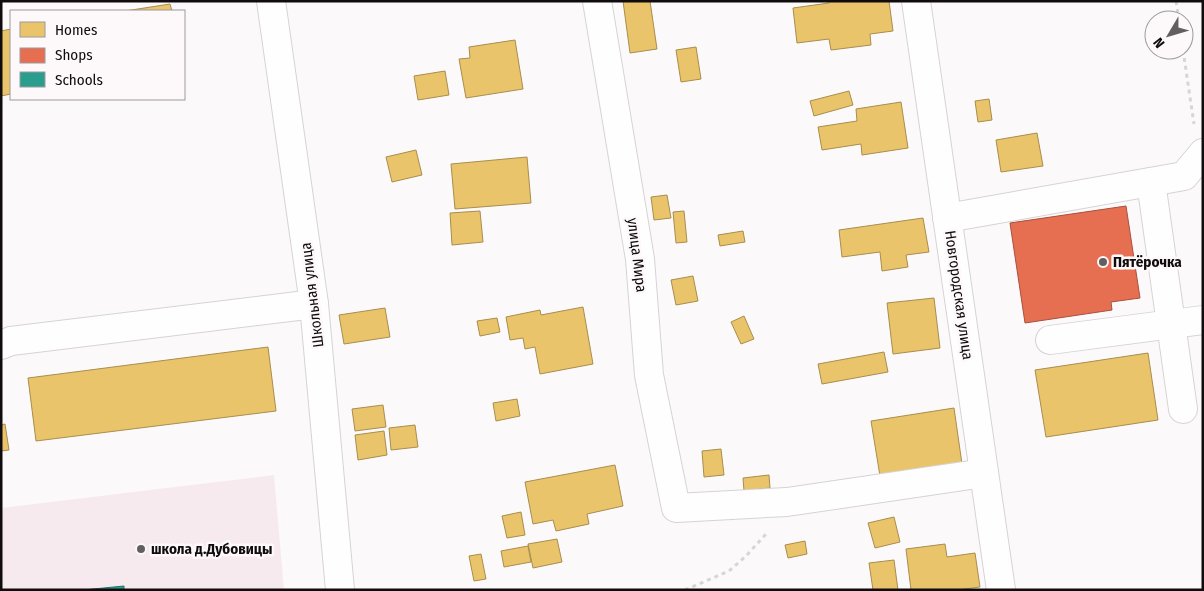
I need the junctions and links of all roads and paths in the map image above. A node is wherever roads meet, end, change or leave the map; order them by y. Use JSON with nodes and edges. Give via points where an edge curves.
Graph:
{"nodes":[{"id":1,"x":271,"y":1,"type":"edge"},
{"id":2,"x":597,"y":1,"type":"edge"},
{"id":3,"x":916,"y":1,"type":"edge"},
{"id":4,"x":1185,"y":60,"type":"edge"},
{"id":5,"x":1201,"y":155,"type":"edge"},
{"id":6,"x":1152,"y":182,"type":"junction"},
{"id":7,"x":948,"y":218,"type":"junction"},
{"id":8,"x":314,"y":304,"type":"junction"},
{"id":9,"x":1203,"y":320,"type":"edge"},
{"id":10,"x":1172,"y":324,"type":"junction"},
{"id":11,"x":1050,"y":340,"type":"dead end"},
{"id":12,"x":1,"y":345,"type":"edge"},
{"id":13,"x":1183,"y":408,"type":"dead end"},
{"id":14,"x":984,"y":473,"type":"junction"},
{"id":15,"x":769,"y":530,"type":"dead end"},
{"id":16,"x":340,"y":590,"type":"edge"},
{"id":17,"x":685,"y":590,"type":"edge"},
{"id":18,"x":1001,"y":590,"type":"edge"}],
"edges":[{"from":1,"to":8,"type":"street","name":"Школьная улица"},
{"from":2,"to":14,"type":"street","name":"улица Мира","via":[[640,259],[649,374],[676,508],[787,502]]},
{"from":3,"to":7,"type":"street","name":"Новгородская улица"},
{"from":4,"to":5,"type":"path"},
{"from":5,"to":6,"type":"street","via":[[1184,176]]},
{"from":6,"to":7,"type":"street"},
{"from":6,"to":10,"type":"street"},
{"from":7,"to":14,"type":"street","name":"Новгородская улица"},
{"from":8,"to":12,"type":"street","via":[[11,341]]},
{"from":8,"to":16,"type":"street","name":"Школьная улица"},
{"from":9,"to":10,"type":"street"},
{"from":10,"to":11,"type":"street"},
{"from":10,"to":13,"type":"street"},
{"from":14,"to":18,"type":"street","name":"Новгородская улица"},
{"from":15,"to":17,"type":"path","via":[[728,571]]}]}
